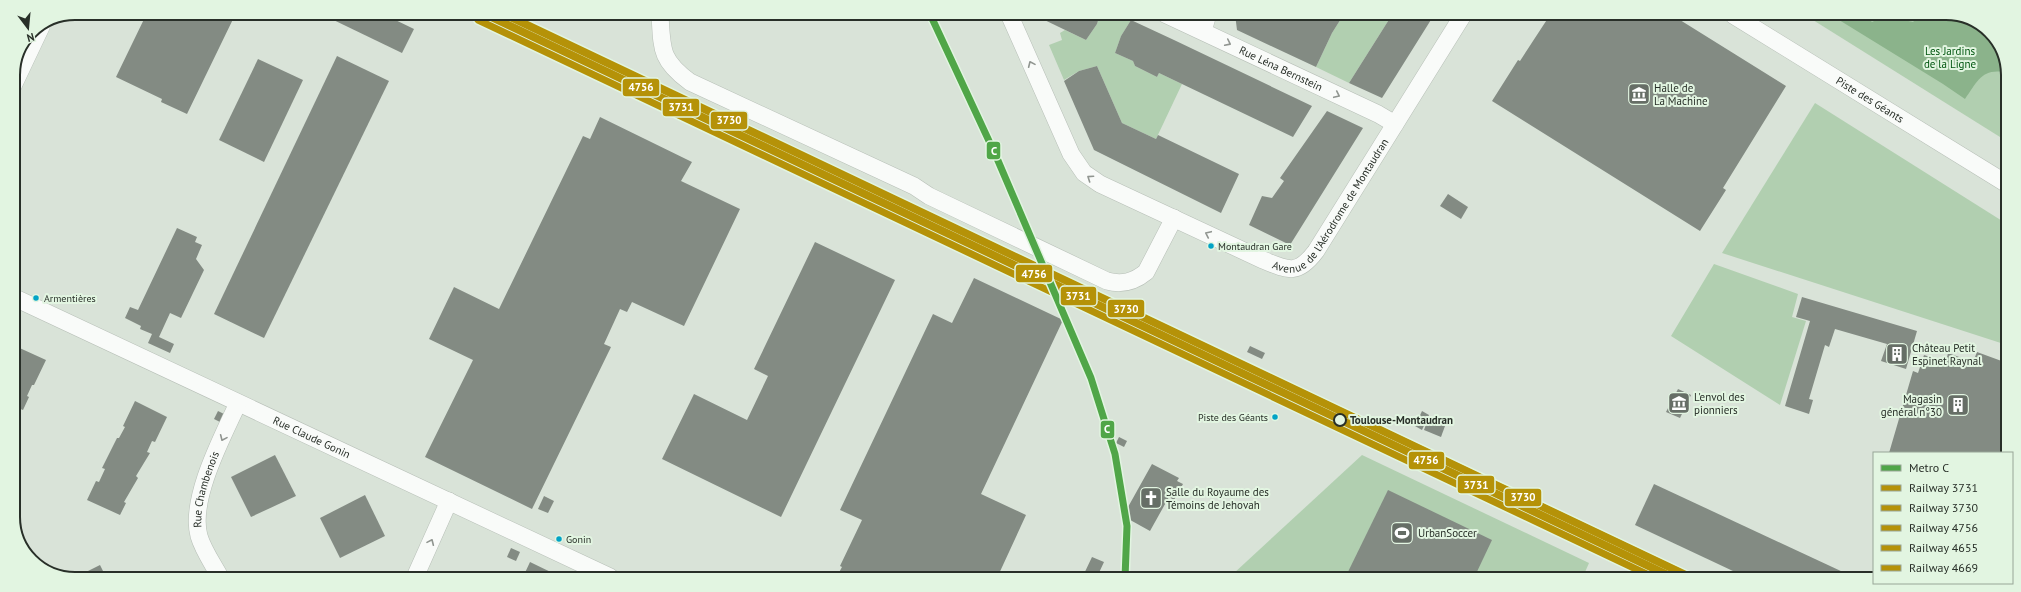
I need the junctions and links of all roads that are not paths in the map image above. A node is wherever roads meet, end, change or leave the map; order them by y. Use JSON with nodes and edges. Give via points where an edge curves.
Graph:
{"nodes":[{"id":1,"x":660,"y":20,"type":"edge"},
{"id":2,"x":1012,"y":20,"type":"edge"},
{"id":3,"x":1178,"y":20,"type":"edge"},
{"id":4,"x":1206,"y":20,"type":"edge"},
{"id":5,"x":1460,"y":20,"type":"edge"},
{"id":6,"x":1741,"y":20,"type":"edge"},
{"id":7,"x":1203,"y":31,"type":"junction"},
{"id":8,"x":31,"y":48,"type":"edge"},
{"id":9,"x":20,"y":70,"type":"edge"},
{"id":10,"x":1395,"y":124,"type":"junction"},
{"id":11,"x":2001,"y":180,"type":"edge"},
{"id":12,"x":1174,"y":218,"type":"junction"},
{"id":13,"x":20,"y":300,"type":"edge"},
{"id":14,"x":238,"y":403,"type":"junction"},
{"id":15,"x":449,"y":501,"type":"junction"},
{"id":16,"x":217,"y":572,"type":"edge"},
{"id":17,"x":417,"y":572,"type":"edge"},
{"id":18,"x":597,"y":572,"type":"edge"}],
"edges":[{"from":1,"to":12,"type":"street","via":[[663,51],[668,62],[676,72],[690,82],[914,186],[929,196],[1107,281],[1124,283],[1139,278],[1146,272]]},
{"from":12,"to":2,"type":"street","name":"Avenue de l'Aérodrome de Montaudran","one_way":true,"via":[[1100,184],[1087,176],[1077,165],[1062,137]]},
{"from":3,"to":7,"type":"street","name":"Rue Léna Bernstein"},
{"from":4,"to":7,"type":"street"},
{"from":5,"to":10,"type":"street","name":"Avenue de l'Aérodrome de Montaudran"},
{"from":6,"to":11,"type":"street","name":"Piste des Géants"},
{"from":7,"to":10,"type":"street","name":"Rue Léna Bernstein","one_way":true},
{"from":8,"to":9,"type":"street"},
{"from":10,"to":12,"type":"street","name":"Avenue de l'Aérodrome de Montaudran","one_way":true,"via":[[1308,262],[1301,267],[1284,268]]},
{"from":13,"to":14,"type":"street","name":"Rue Claude Gonin"},
{"from":14,"to":15,"type":"street","name":"Rue Claude Gonin"},
{"from":14,"to":16,"type":"street","name":"Rue Chambenois","one_way":true,"via":[[208,472],[197,517],[199,537]]},
{"from":17,"to":15,"type":"street","one_way":true},
{"from":15,"to":18,"type":"street","name":"Rue Claude Gonin"}]}
